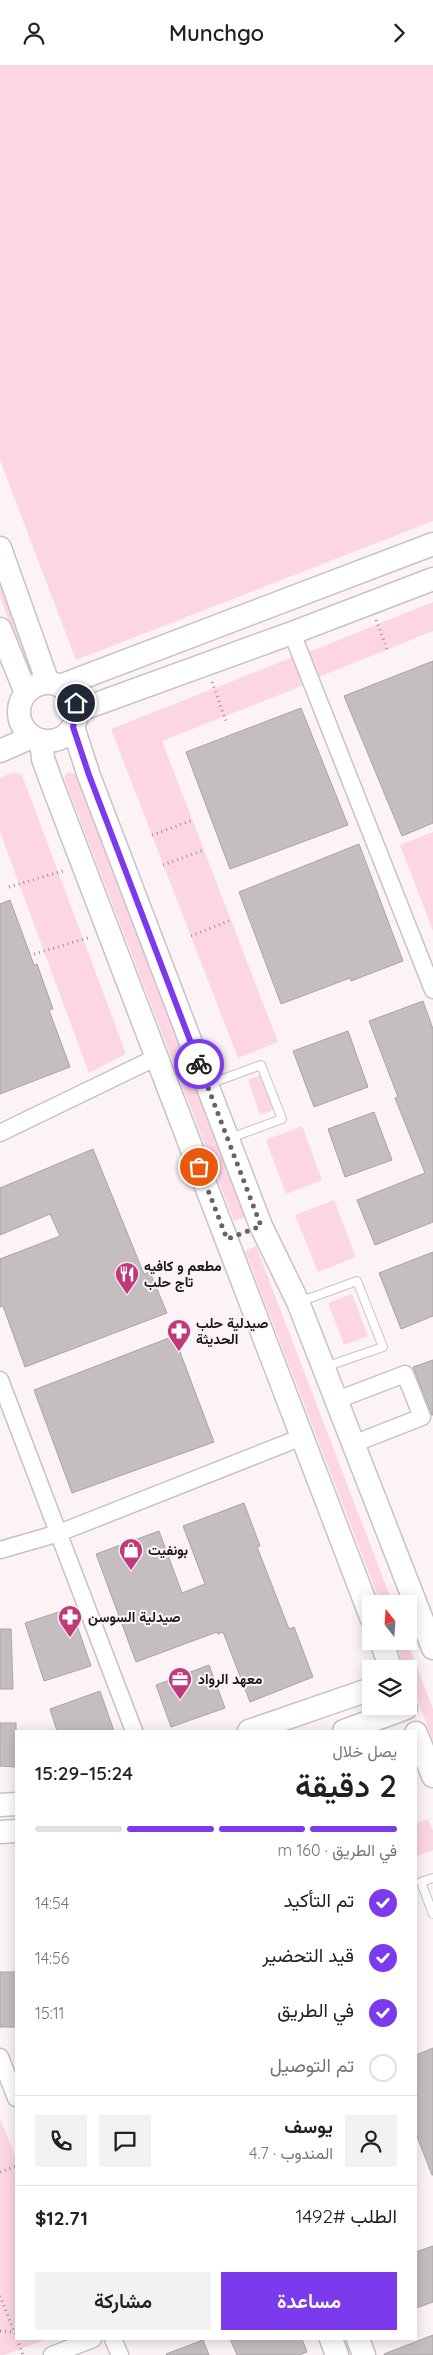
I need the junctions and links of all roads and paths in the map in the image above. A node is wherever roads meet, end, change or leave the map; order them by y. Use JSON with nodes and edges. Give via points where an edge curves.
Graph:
{"nodes":[{"id":1,"x":433,"y":544,"type":"edge"},
{"id":2,"x":0,"y":548,"type":"edge"},
{"id":3,"x":433,"y":579,"type":"edge"},
{"id":4,"x":370,"y":603,"type":"junction"},
{"id":5,"x":0,"y":629,"type":"edge"},
{"id":6,"x":292,"y":633,"type":"junction"},
{"id":7,"x":388,"y":652,"type":"dead end"},
{"id":8,"x":205,"y":665,"type":"junction"},
{"id":9,"x":54,"y":684,"type":"junction"},
{"id":10,"x":24,"y":697,"type":"junction"},
{"id":11,"x":0,"y":713,"type":"edge"},
{"id":12,"x":75,"y":719,"type":"junction"},
{"id":13,"x":226,"y":721,"type":"dead end"},
{"id":14,"x":36,"y":738,"type":"junction"},
{"id":15,"x":0,"y":751,"type":"edge"},
{"id":16,"x":193,"y":821,"type":"dead end"},
{"id":17,"x":152,"y":835,"type":"dead end"},
{"id":18,"x":204,"y":850,"type":"dead end"},
{"id":19,"x":83,"y":865,"type":"junction"},
{"id":20,"x":163,"y":865,"type":"dead end"},
{"id":21,"x":9,"y":887,"type":"dead end"},
{"id":22,"x":231,"y":920,"type":"dead end"},
{"id":23,"x":109,"y":931,"type":"junction"},
{"id":24,"x":191,"y":935,"type":"dead end"},
{"id":25,"x":34,"y":954,"type":"dead end"},
{"id":26,"x":433,"y":990,"type":"edge"},
{"id":27,"x":157,"y":1057,"type":"junction"},
{"id":28,"x":207,"y":1085,"type":"junction"},
{"id":29,"x":0,"y":1133,"type":"edge"},
{"id":30,"x":228,"y":1139,"type":"junction"},
{"id":31,"x":261,"y":1226,"type":"junction"},
{"id":32,"x":227,"y":1239,"type":"junction"},
{"id":33,"x":298,"y":1302,"type":"junction"},
{"id":34,"x":323,"y":1368,"type":"junction"},
{"id":35,"x":0,"y":1379,"type":"edge"},
{"id":36,"x":337,"y":1400,"type":"junction"},
{"id":37,"x":302,"y":1437,"type":"junction"},
{"id":38,"x":353,"y":1444,"type":"junction"},
{"id":39,"x":59,"y":1533,"type":"junction"},
{"id":40,"x":0,"y":1551,"type":"edge"},
{"id":41,"x":363,"y":1595,"type":"edge"},
{"id":42,"x":433,"y":1648,"type":"edge"},
{"id":43,"x":362,"y":1692,"type":"edge"},
{"id":44,"x":385,"y":1715,"type":"edge"},
{"id":45,"x":409,"y":1715,"type":"edge"},
{"id":46,"x":134,"y":1730,"type":"edge"},
{"id":47,"x":252,"y":1730,"type":"edge"},
{"id":48,"x":347,"y":1730,"type":"edge"},
{"id":49,"x":415,"y":1730,"type":"edge"},
{"id":50,"x":417,"y":1735,"type":"edge"},
{"id":51,"x":433,"y":1776,"type":"edge"},
{"id":52,"x":15,"y":1804,"type":"edge"},
{"id":53,"x":0,"y":1805,"type":"edge"},
{"id":54,"x":15,"y":1831,"type":"edge"},
{"id":55,"x":0,"y":1832,"type":"edge"},
{"id":56,"x":433,"y":1878,"type":"edge"},
{"id":57,"x":433,"y":1914,"type":"edge"},
{"id":58,"x":0,"y":2057,"type":"edge"},
{"id":59,"x":15,"y":2095,"type":"edge"},
{"id":60,"x":15,"y":2166,"type":"edge"},
{"id":61,"x":0,"y":2172,"type":"edge"},
{"id":62,"x":0,"y":2296,"type":"edge"},
{"id":63,"x":0,"y":2331,"type":"edge"},
{"id":64,"x":15,"y":2334,"type":"edge"},
{"id":65,"x":15,"y":2336,"type":"edge"},
{"id":66,"x":18,"y":2340,"type":"edge"},
{"id":67,"x":91,"y":2340,"type":"edge"},
{"id":68,"x":113,"y":2340,"type":"edge"},
{"id":69,"x":331,"y":2340,"type":"edge"},
{"id":70,"x":358,"y":2340,"type":"edge"},
{"id":71,"x":24,"y":2355,"type":"edge"},
{"id":72,"x":52,"y":2355,"type":"edge"},
{"id":73,"x":120,"y":2355,"type":"edge"},
{"id":74,"x":337,"y":2355,"type":"edge"},
{"id":75,"x":364,"y":2355,"type":"edge"}],
"edges":[{"from":1,"to":9,"type":"main road"},
{"from":2,"to":9,"type":"main road"},
{"from":3,"to":4,"type":"main road"},
{"from":4,"to":6,"type":"main road"},
{"from":4,"to":7,"type":"path"},
{"from":5,"to":10,"type":"main road"},
{"from":6,"to":8,"type":"main road"},
{"from":6,"to":26,"type":"street"},
{"from":8,"to":12,"type":"main road"},
{"from":8,"to":13,"type":"path"},
{"from":9,"to":10,"type":"main road","via":[[32,688]]},
{"from":9,"to":12,"type":"main road","via":[[72,696]]},
{"from":10,"to":11,"type":"main road"},
{"from":10,"to":14,"type":"main road","via":[[19,717],[22,725]]},
{"from":12,"to":14,"type":"main road","via":[[59,739]]},
{"from":12,"to":28,"type":"main road","via":[[92,785]]},
{"from":14,"to":15,"type":"main road"},
{"from":14,"to":19,"type":"main road"},
{"from":16,"to":17,"type":"path"},
{"from":18,"to":20,"type":"path"},
{"from":19,"to":21,"type":"path"},
{"from":19,"to":23,"type":"main road"},
{"from":22,"to":24,"type":"path"},
{"from":23,"to":25,"type":"path"},
{"from":23,"to":27,"type":"main road"},
{"from":27,"to":29,"type":"street"},
{"from":27,"to":32,"type":"main road"},
{"from":28,"to":30,"type":"main road"},
{"from":28,"to":30,"type":"lane","via":[[261,1065],[282,1119]]},
{"from":30,"to":31,"type":"main road"},
{"from":31,"to":32,"type":"main road"},
{"from":31,"to":33,"type":"main road"},
{"from":32,"to":37,"type":"main road"},
{"from":33,"to":34,"type":"main road"},
{"from":33,"to":34,"type":"lane","via":[[357,1281],[383,1347]]},
{"from":34,"to":36,"type":"main road"},
{"from":35,"to":39,"type":"street"},
{"from":36,"to":38,"type":"main road"},
{"from":36,"to":38,"type":"street","via":[[405,1374],[422,1417]]},
{"from":37,"to":39,"type":"street"},
{"from":37,"to":41,"type":"main road"},
{"from":38,"to":42,"type":"main road"},
{"from":39,"to":40,"type":"street"},
{"from":39,"to":46,"type":"street"},
{"from":43,"to":47,"type":"main road"},
{"from":44,"to":48,"type":"main road"},
{"from":45,"to":49,"type":"main road"},
{"from":50,"to":51,"type":"main road"},
{"from":52,"to":53,"type":"main road"},
{"from":54,"to":55,"type":"main road"},
{"from":56,"to":57,"type":"lane","via":[[421,1882]]},
{"from":58,"to":59,"type":"street"},
{"from":60,"to":61,"type":"path"},
{"from":62,"to":64,"type":"path"},
{"from":63,"to":65,"type":"path"},
{"from":66,"to":71,"type":"path"},
{"from":67,"to":72,"type":"street"},
{"from":68,"to":73,"type":"street"},
{"from":69,"to":74,"type":"main road"},
{"from":70,"to":75,"type":"main road"}]}
